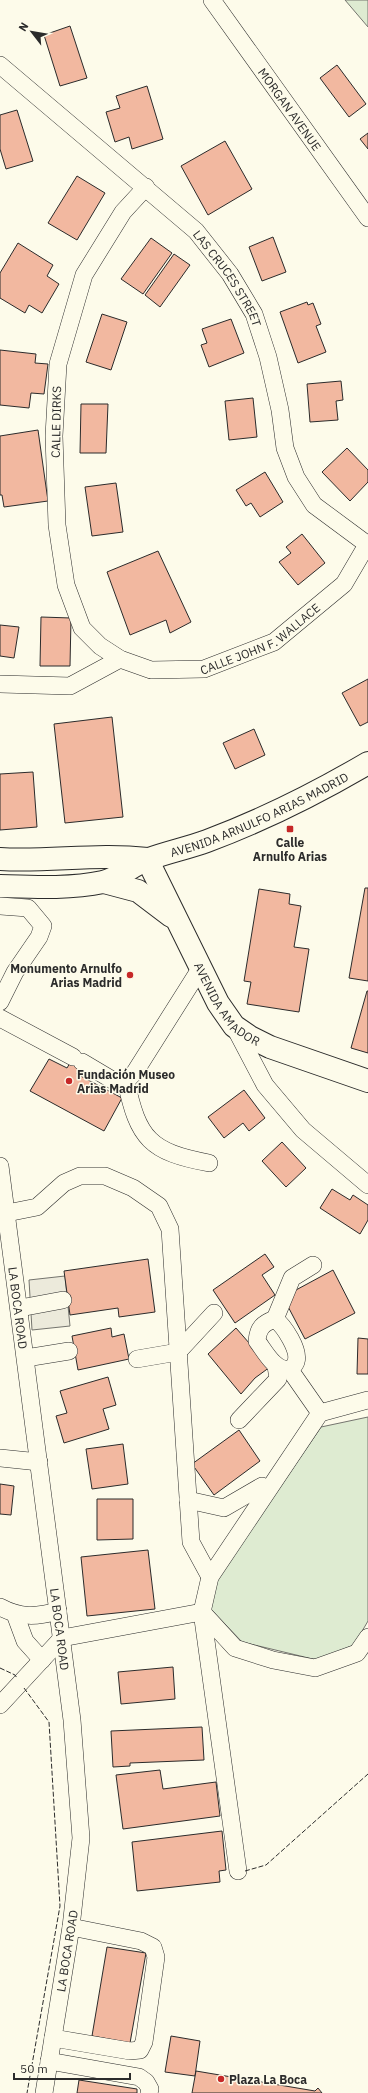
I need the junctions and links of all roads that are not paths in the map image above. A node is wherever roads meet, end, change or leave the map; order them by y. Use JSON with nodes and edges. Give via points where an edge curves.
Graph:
{"nodes":[{"id":1,"x":212,"y":0,"type":"edge"},
{"id":2,"x":0,"y":65,"type":"edge"},
{"id":3,"x":146,"y":187,"type":"junction"},
{"id":4,"x":368,"y":218,"type":"edge"},
{"id":5,"x":368,"y":544,"type":"edge"},
{"id":6,"x":120,"y":659,"type":"junction"},
{"id":7,"x":0,"y":684,"type":"edge"},
{"id":8,"x":368,"y":763,"type":"edge"},
{"id":9,"x":0,"y":859,"type":"edge"},
{"id":10,"x":147,"y":859,"type":"junction"},
{"id":11,"x":104,"y":882,"type":"junction"},
{"id":12,"x":0,"y":886,"type":"edge"},
{"id":13,"x":0,"y":906,"type":"edge"},
{"id":14,"x":177,"y":922,"type":"junction"},
{"id":15,"x":200,"y":969,"type":"junction"},
{"id":16,"x":0,"y":1002,"type":"edge"},
{"id":17,"x":0,"y":1018,"type":"edge"},
{"id":18,"x":234,"y":1026,"type":"junction"},
{"id":19,"x":126,"y":1081,"type":"junction"},
{"id":20,"x":368,"y":1081,"type":"edge"},
{"id":21,"x":209,"y":1163,"type":"dead end"},
{"id":22,"x":0,"y":1166,"type":"edge"},
{"id":23,"x":368,"y":1184,"type":"edge"},
{"id":24,"x":7,"y":1213,"type":"junction"},
{"id":25,"x":313,"y":1264,"type":"dead end"},
{"id":26,"x":63,"y":1300,"type":"dead end"},
{"id":27,"x":20,"y":1308,"type":"junction"},
{"id":28,"x":214,"y":1313,"type":"dead end"},
{"id":29,"x":275,"y":1319,"type":"junction"},
{"id":30,"x":69,"y":1352,"type":"dead end"},
{"id":31,"x":178,"y":1352,"type":"junction"},
{"id":32,"x":26,"y":1358,"type":"junction"},
{"id":33,"x":138,"y":1359,"type":"dead end"},
{"id":34,"x":283,"y":1368,"type":"junction"},
{"id":35,"x":368,"y":1400,"type":"edge"},
{"id":36,"x":320,"y":1413,"type":"junction"},
{"id":37,"x":239,"y":1420,"type":"dead end"},
{"id":38,"x":0,"y":1458,"type":"edge"},
{"id":39,"x":39,"y":1462,"type":"junction"},
{"id":40,"x":262,"y":1486,"type":"dead end"},
{"id":41,"x":188,"y":1500,"type":"junction"},
{"id":42,"x":210,"y":1577,"type":"junction"},
{"id":43,"x":7,"y":1611,"type":"edge"},
{"id":44,"x":58,"y":1612,"type":"junction"},
{"id":45,"x":202,"y":1612,"type":"junction"},
{"id":46,"x":62,"y":1638,"type":"junction"},
{"id":47,"x":368,"y":1638,"type":"edge"},
{"id":48,"x":42,"y":1660,"type":"junction"},
{"id":49,"x":0,"y":1705,"type":"edge"},
{"id":50,"x":238,"y":1871,"type":"dead end"},
{"id":51,"x":71,"y":1927,"type":"junction"},
{"id":52,"x":53,"y":2038,"type":"junction"},
{"id":53,"x":49,"y":2061,"type":"junction"},
{"id":54,"x":44,"y":2093,"type":"edge"},
{"id":55,"x":149,"y":2093,"type":"edge"}],
"edges":[{"from":1,"to":4,"type":"street","name":"MORGAN AVENUE"},
{"from":2,"to":3,"type":"street","name":"LAS CRUCES STREET","via":[[80,135]]},
{"from":3,"to":5,"type":"street","name":"LAS CRUCES STREET","via":[[196,231],[230,274],[254,314],[268,357],[280,410],[285,448],[296,476],[314,505]]},
{"from":3,"to":6,"type":"street","name":"CALLE DIRKS","via":[[123,212],[84,275],[58,364],[54,436],[57,525],[66,585],[82,628],[100,646]]},
{"from":5,"to":6,"type":"street","name":"CALLE JOHN F. WALLACE","via":[[344,584],[274,642],[204,669],[151,670]]},
{"from":6,"to":7,"type":"street","via":[[70,686]]},
{"from":8,"to":10,"type":"main road","name":"AVENIDA ARNULFO ARIAS MADRID","via":[[260,819],[208,840]]},
{"from":9,"to":10,"type":"main road","name":"AVENIDA ARNULFO ARIAS MADRID","via":[[121,856]]},
{"from":10,"to":11,"type":"main road","name":"AVENIDA ARNULFO ARIAS MADRID"},
{"from":10,"to":14,"type":"main road","name":"AVENIDA AMADOR"},
{"from":11,"to":12,"type":"main road","name":"AVENIDA ARNULFO ARIAS MADRID"},
{"from":11,"to":14,"type":"main road","via":[[132,888],[142,893]]},
{"from":13,"to":16,"type":"street","via":[[28,908],[44,926],[15,972]]},
{"from":14,"to":15,"type":"main road","name":"AVENIDA AMADOR"},
{"from":15,"to":18,"type":"main road","name":"AVENIDA AMADOR"},
{"from":15,"to":19,"type":"street","via":[[135,1072]]},
{"from":17,"to":19,"type":"street","via":[[114,1081]]},
{"from":18,"to":20,"type":"main road","name":"AVENIDA AMADOR","via":[[250,1038],[270,1047]]},
{"from":18,"to":23,"type":"street","via":[[265,1085],[303,1130]]},
{"from":19,"to":21,"type":"street","via":[[132,1110],[143,1135],[161,1150],[182,1158]]},
{"from":22,"to":24,"type":"street","name":"LA BOCA ROAD"},
{"from":24,"to":27,"type":"street","name":"LA BOCA ROAD"},
{"from":24,"to":31,"type":"street","via":[[37,1207],[64,1183],[80,1176],[105,1176],[133,1188],[159,1206],[170,1229]]},
{"from":25,"to":29,"type":"street","via":[[292,1278]]},
{"from":26,"to":27,"type":"street"},
{"from":27,"to":32,"type":"street","name":"LA BOCA ROAD"},
{"from":28,"to":31,"type":"street"},
{"from":29,"to":34,"type":"street","via":[[282,1324],[297,1352],[296,1363]]},
{"from":29,"to":34,"type":"street","via":[[265,1322],[258,1332],[257,1341]]},
{"from":30,"to":32,"type":"street"},
{"from":31,"to":33,"type":"street"},
{"from":31,"to":41,"type":"street"},
{"from":32,"to":39,"type":"street","name":"LA BOCA ROAD"},
{"from":34,"to":36,"type":"street"},
{"from":34,"to":37,"type":"street","via":[[278,1379]]},
{"from":35,"to":36,"type":"street"},
{"from":36,"to":42,"type":"street"},
{"from":38,"to":39,"type":"street"},
{"from":39,"to":44,"type":"street","name":"LA BOCA ROAD"},
{"from":40,"to":41,"type":"street","via":[[224,1508]]},
{"from":41,"to":42,"type":"street","via":[[190,1542]]},
{"from":42,"to":45,"type":"street"},
{"from":43,"to":44,"type":"street","via":[[25,1616]]},
{"from":43,"to":48,"type":"street","via":[[25,1641]]},
{"from":44,"to":46,"type":"street","name":"LA BOCA ROAD"},
{"from":45,"to":46,"type":"street"},
{"from":45,"to":47,"type":"street","via":[[235,1648],[273,1660],[315,1668],[357,1654]]},
{"from":45,"to":50,"type":"street"},
{"from":46,"to":48,"type":"street"},
{"from":46,"to":51,"type":"street","name":"LA BOCA ROAD","via":[[72,1720],[81,1838]]},
{"from":48,"to":49,"type":"street"},
{"from":51,"to":52,"type":"street","name":"LA BOCA ROAD"},
{"from":51,"to":52,"type":"street","via":[[141,1941],[153,1947],[156,1957],[144,2042],[140,2050],[130,2051]]},
{"from":52,"to":53,"type":"street","name":"LA BOCA ROAD"},
{"from":53,"to":54,"type":"street","name":"LA BOCA ROAD"},
{"from":53,"to":55,"type":"street","via":[[139,2078],[150,2088]]}]}
